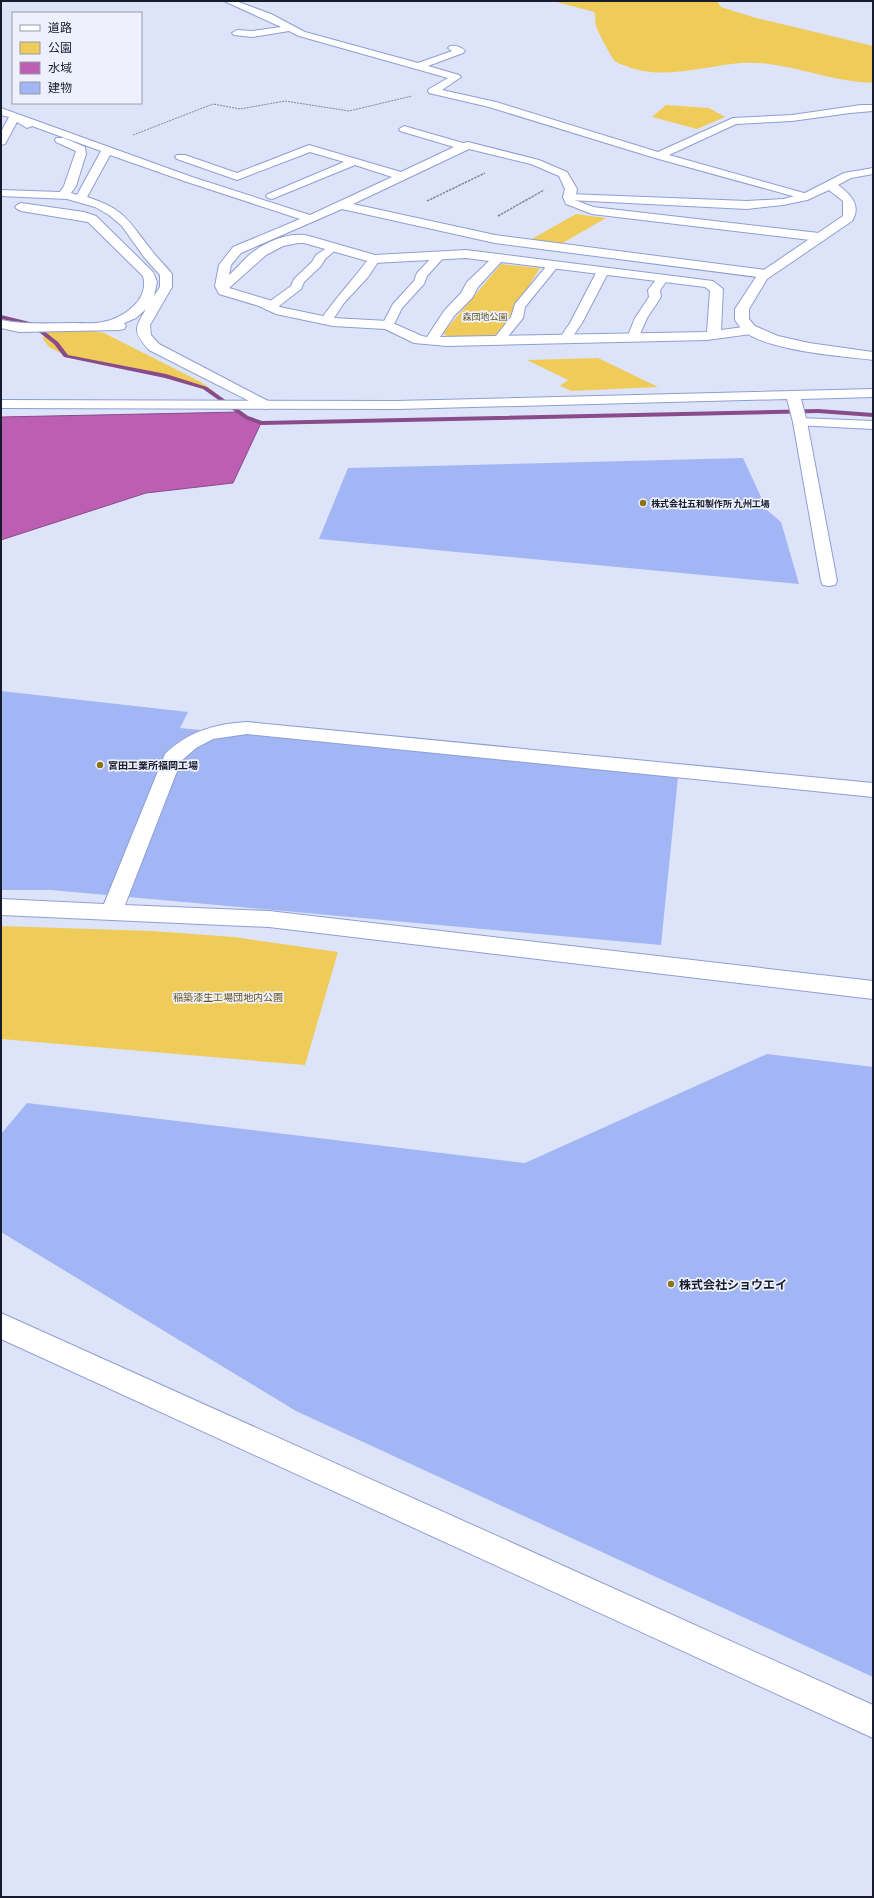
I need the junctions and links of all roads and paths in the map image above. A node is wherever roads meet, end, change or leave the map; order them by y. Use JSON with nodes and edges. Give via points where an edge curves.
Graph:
{"nodes":[{"id":1,"x":228,"y":1,"type":"edge"},
{"id":2,"x":290,"y":28,"type":"junction"},
{"id":3,"x":237,"y":33,"type":"dead end"},
{"id":4,"x":453,"y":48,"type":"dead end"},
{"id":5,"x":419,"y":66,"type":"junction"},
{"id":6,"x":397,"y":99,"type":"dead end"},
{"id":7,"x":873,"y":108,"type":"edge"},
{"id":8,"x":1,"y":111,"type":"edge"},
{"id":9,"x":15,"y":116,"type":"junction"},
{"id":10,"x":404,"y":130,"type":"dead end"},
{"id":11,"x":1,"y":142,"type":"edge"},
{"id":12,"x":464,"y":147,"type":"junction"},
{"id":13,"x":105,"y":148,"type":"junction"},
{"id":14,"x":659,"y":156,"type":"junction"},
{"id":15,"x":181,"y":157,"type":"dead end"},
{"id":16,"x":517,"y":158,"type":"junction"},
{"id":17,"x":354,"y":162,"type":"junction"},
{"id":18,"x":873,"y":171,"type":"edge"},
{"id":19,"x":402,"y":176,"type":"junction"},
{"id":20,"x":566,"y":179,"type":"junction"},
{"id":21,"x":829,"y":184,"type":"junction"},
{"id":22,"x":1,"y":193,"type":"edge"},
{"id":23,"x":62,"y":196,"type":"junction"},
{"id":24,"x":272,"y":196,"type":"dead end"},
{"id":25,"x":569,"y":196,"type":"junction"},
{"id":26,"x":807,"y":197,"type":"junction"},
{"id":27,"x":80,"y":200,"type":"junction"},
{"id":28,"x":342,"y":205,"type":"junction"},
{"id":29,"x":8,"y":207,"type":"dead end"},
{"id":30,"x":394,"y":217,"type":"junction"},
{"id":31,"x":311,"y":219,"type":"junction"},
{"id":32,"x":466,"y":233,"type":"junction"},
{"id":33,"x":819,"y":237,"type":"junction"},
{"id":34,"x":333,"y":247,"type":"junction"},
{"id":35,"x":439,"y":256,"type":"junction"},
{"id":36,"x":498,"y":258,"type":"junction"},
{"id":37,"x":374,"y":259,"type":"junction"},
{"id":38,"x":553,"y":265,"type":"junction"},
{"id":39,"x":603,"y":271,"type":"junction"},
{"id":40,"x":765,"y":274,"type":"junction"},
{"id":41,"x":663,"y":278,"type":"junction"},
{"id":42,"x":221,"y":286,"type":"junction"},
{"id":43,"x":270,"y":307,"type":"junction"},
{"id":44,"x":326,"y":321,"type":"junction"},
{"id":45,"x":1,"y":324,"type":"edge"},
{"id":46,"x":388,"y":325,"type":"junction"},
{"id":47,"x":105,"y":326,"type":"junction"},
{"id":48,"x":144,"y":326,"type":"junction"},
{"id":49,"x":751,"y":330,"type":"junction"},
{"id":50,"x":714,"y":335,"type":"junction"},
{"id":51,"x":633,"y":338,"type":"junction"},
{"id":52,"x":565,"y":339,"type":"junction"},
{"id":53,"x":431,"y":341,"type":"junction"},
{"id":54,"x":498,"y":341,"type":"junction"},
{"id":55,"x":873,"y":356,"type":"edge"},
{"id":56,"x":873,"y":393,"type":"edge"},
{"id":57,"x":793,"y":396,"type":"junction"},
{"id":58,"x":1,"y":404,"type":"edge"},
{"id":59,"x":265,"y":405,"type":"junction"},
{"id":60,"x":800,"y":422,"type":"junction"},
{"id":61,"x":873,"y":425,"type":"edge"},
{"id":62,"x":829,"y":581,"type":"dead end"},
{"id":63,"x":873,"y":790,"type":"edge"},
{"id":64,"x":1,"y":907,"type":"edge"},
{"id":65,"x":111,"y":912,"type":"junction"},
{"id":66,"x":873,"y":990,"type":"edge"},
{"id":67,"x":1,"y":1326,"type":"edge"},
{"id":68,"x":873,"y":1722,"type":"edge"}],
"edges":[{"from":1,"to":2,"type":"street","via":[[268,16]]},
{"from":2,"to":3,"type":"street","via":[[252,34]]},
{"from":2,"to":5,"type":"street","via":[[302,34]]},
{"from":4,"to":5,"type":"street","via":[[460,51]]},
{"from":5,"to":14,"type":"street","via":[[456,77],[433,91],[492,104]]},
{"from":6,"to":13,"type":"path","via":[[349,111],[285,101],[240,109],[212,104]]},
{"from":7,"to":14,"type":"street","via":[[733,122]]},
{"from":8,"to":9,"type":"street"},
{"from":9,"to":11,"type":"street"},
{"from":9,"to":13,"type":"street"},
{"from":9,"to":23,"type":"street","via":[[34,129],[81,149],[70,186]]},
{"from":10,"to":12,"type":"street"},
{"from":12,"to":16,"type":"street","via":[[468,145]]},
{"from":12,"to":19,"type":"street"},
{"from":13,"to":27,"type":"street"},
{"from":13,"to":31,"type":"street","via":[[188,179]]},
{"from":14,"to":26,"type":"street"},
{"from":15,"to":17,"type":"street","via":[[237,177],[309,148]]},
{"from":16,"to":20,"type":"street","via":[[535,162],[563,174]]},
{"from":16,"to":30,"type":"path"},
{"from":17,"to":19,"type":"street"},
{"from":17,"to":24,"type":"street"},
{"from":18,"to":21,"type":"street","via":[[848,175]]},
{"from":19,"to":28,"type":"street"},
{"from":20,"to":25,"type":"street","via":[[571,189]]},
{"from":20,"to":32,"type":"path"},
{"from":21,"to":26,"type":"street"},
{"from":21,"to":33,"type":"street","via":[[849,200],[851,208],[848,218]]},
{"from":22,"to":23,"type":"street"},
{"from":23,"to":27,"type":"street"},
{"from":25,"to":26,"type":"street","via":[[747,205]]},
{"from":25,"to":33,"type":"street","via":[[570,202],[575,206],[594,210]]},
{"from":27,"to":48,"type":"street","via":[[96,203],[126,223],[166,274],[166,287]]},
{"from":28,"to":30,"type":"street"},
{"from":28,"to":31,"type":"street"},
{"from":29,"to":47,"type":"street","via":[[30,207],[92,219],[149,275],[152,282],[147,299],[138,311]]},
{"from":30,"to":32,"type":"street"},
{"from":31,"to":42,"type":"street","via":[[237,250],[225,265]]},
{"from":32,"to":40,"type":"street"},
{"from":33,"to":40,"type":"street"},
{"from":34,"to":37,"type":"street"},
{"from":34,"to":42,"type":"street","via":[[295,238],[282,242],[256,256],[228,283]]},
{"from":34,"to":43,"type":"lane","via":[[320,257],[317,264],[298,281],[296,287]]},
{"from":35,"to":36,"type":"street","via":[[466,254]]},
{"from":35,"to":37,"type":"street"},
{"from":35,"to":46,"type":"lane","via":[[420,275],[420,282],[397,307]]},
{"from":36,"to":38,"type":"street"},
{"from":36,"to":53,"type":"street","via":[[472,285],[467,296],[449,314]]},
{"from":37,"to":44,"type":"lane"},
{"from":38,"to":39,"type":"street"},
{"from":38,"to":54,"type":"lane","via":[[519,307],[517,318]]},
{"from":39,"to":41,"type":"street"},
{"from":39,"to":52,"type":"lane"},
{"from":40,"to":49,"type":"street","via":[[742,310],[742,320]]},
{"from":41,"to":50,"type":"street","via":[[708,284],[716,289]]},
{"from":41,"to":51,"type":"lane","via":[[654,290],[655,297],[641,318]]},
{"from":42,"to":43,"type":"street","via":[[224,291]]},
{"from":43,"to":44,"type":"street"},
{"from":44,"to":46,"type":"street"},
{"from":45,"to":47,"type":"street","via":[[20,328]]},
{"from":46,"to":53,"type":"street","via":[[414,338]]},
{"from":47,"to":48,"type":"street"},
{"from":48,"to":59,"type":"street","via":[[144,336],[154,348]]},
{"from":49,"to":50,"type":"street"},
{"from":49,"to":55,"type":"street","via":[[799,345]]},
{"from":50,"to":51,"type":"street"},
{"from":51,"to":52,"type":"street"},
{"from":52,"to":54,"type":"street"},
{"from":53,"to":54,"type":"street"},
{"from":56,"to":57,"type":"street"},
{"from":57,"to":59,"type":"street","via":[[397,405]]},
{"from":57,"to":60,"type":"street"},
{"from":58,"to":59,"type":"street"},
{"from":60,"to":61,"type":"street"},
{"from":60,"to":62,"type":"street"},
{"from":63,"to":65,"type":"street","via":[[247,728],[225,730],[198,738],[185,745],[172,758]]},
{"from":64,"to":65,"type":"street"},
{"from":65,"to":66,"type":"street","via":[[269,919]]},
{"from":67,"to":68,"type":"street"}]}
